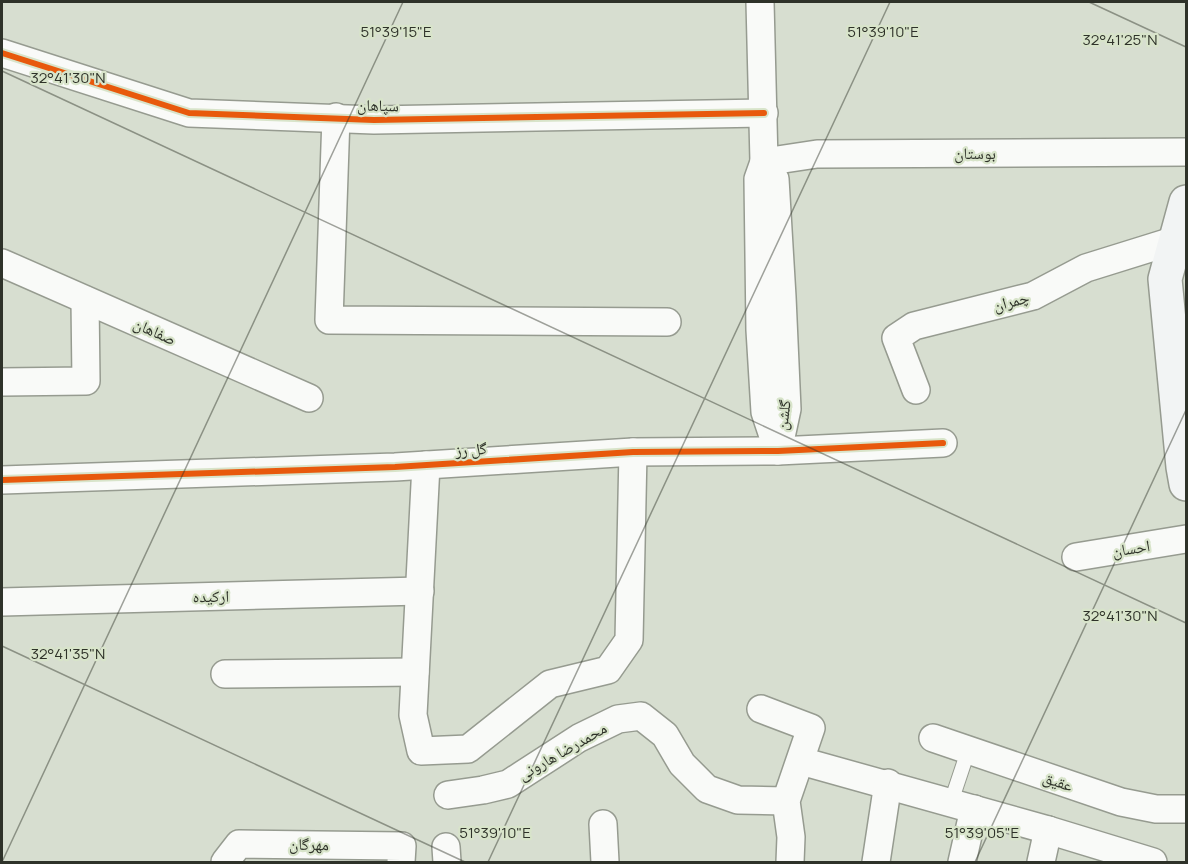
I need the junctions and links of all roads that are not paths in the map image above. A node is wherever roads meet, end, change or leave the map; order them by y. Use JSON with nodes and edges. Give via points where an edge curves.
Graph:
{"nodes":[{"id":1,"x":760,"y":2,"type":"edge"},
{"id":2,"x":2,"y":53,"type":"edge"},
{"id":3,"x":764,"y":112,"type":"junction"},
{"id":4,"x":336,"y":117,"type":"junction"},
{"id":5,"x":1186,"y":152,"type":"edge"},
{"id":6,"x":764,"y":162,"type":"junction"},
{"id":7,"x":1186,"y":202,"type":"edge"},
{"id":8,"x":1176,"y":240,"type":"junction"},
{"id":9,"x":2,"y":263,"type":"edge"},
{"id":10,"x":1176,"y":277,"type":"edge"},
{"id":11,"x":85,"y":300,"type":"junction"},
{"id":12,"x":667,"y":322,"type":"dead end"},
{"id":13,"x":1180,"y":371,"type":"edge"},
{"id":14,"x":2,"y":382,"type":"edge"},
{"id":15,"x":916,"y":390,"type":"dead end"},
{"id":16,"x":309,"y":398,"type":"dead end"},
{"id":17,"x":943,"y":443,"type":"dead end"},
{"id":18,"x":778,"y":450,"type":"junction"},
{"id":19,"x":633,"y":452,"type":"junction"},
{"id":20,"x":426,"y":465,"type":"junction"},
{"id":21,"x":1185,"y":473,"type":"edge"},
{"id":22,"x":2,"y":480,"type":"edge"},
{"id":23,"x":1186,"y":539,"type":"edge"},
{"id":24,"x":1076,"y":557,"type":"dead end"},
{"id":25,"x":420,"y":591,"type":"junction"},
{"id":26,"x":2,"y":602,"type":"edge"},
{"id":27,"x":415,"y":672,"type":"junction"},
{"id":28,"x":225,"y":674,"type":"dead end"},
{"id":29,"x":761,"y":709,"type":"dead end"},
{"id":30,"x":933,"y":738,"type":"dead end"},
{"id":31,"x":968,"y":751,"type":"junction"},
{"id":32,"x":801,"y":761,"type":"junction"},
{"id":33,"x":888,"y":783,"type":"junction"},
{"id":34,"x":448,"y":795,"type":"dead end"},
{"id":35,"x":786,"y":801,"type":"junction"},
{"id":36,"x":962,"y":806,"type":"junction"},
{"id":37,"x":1186,"y":809,"type":"edge"},
{"id":38,"x":603,"y":824,"type":"dead end"},
{"id":39,"x":1048,"y":830,"type":"junction"},
{"id":40,"x":402,"y":854,"type":"edge"},
{"id":41,"x":1137,"y":860,"type":"edge"},
{"id":42,"x":225,"y":862,"type":"edge"},
{"id":43,"x":605,"y":862,"type":"edge"},
{"id":44,"x":790,"y":862,"type":"edge"},
{"id":45,"x":876,"y":862,"type":"edge"},
{"id":46,"x":962,"y":862,"type":"edge"},
{"id":47,"x":1041,"y":862,"type":"edge"}],
"edges":[{"from":1,"to":3,"type":"street","name":"گلشن"},
{"from":2,"to":4,"type":"street","name":"سپاهان","via":[[189,113]]},
{"from":3,"to":4,"type":"street","name":"سپاهان","via":[[374,120]]},
{"from":3,"to":6,"type":"street","name":"گلشن"},
{"from":4,"to":12,"type":"street","name":"سپاهان","via":[[329,320]]},
{"from":5,"to":6,"type":"street","name":"بوستان","via":[[817,154]]},
{"from":6,"to":18,"type":"street","name":"گلشن","via":[[775,179],[782,297],[787,410]]},
{"from":7,"to":8,"type":"street"},
{"from":8,"to":10,"type":"street"},
{"from":8,"to":15,"type":"street","name":"چمران","via":[[1086,267],[1034,296],[914,326],[896,338]]},
{"from":9,"to":11,"type":"street","name":"صفاهان"},
{"from":10,"to":13,"type":"street"},
{"from":11,"to":14,"type":"street","via":[[86,381]]},
{"from":11,"to":16,"type":"street","name":"صفاهان"},
{"from":13,"to":21,"type":"street"},
{"from":17,"to":18,"type":"street","name":"گل رز"},
{"from":18,"to":19,"type":"street","name":"گل رز"},
{"from":19,"to":20,"type":"street","name":"گل رز"},
{"from":19,"to":27,"type":"street","via":[[629,640],[608,670],[550,684],[468,749],[421,751],[413,715]]},
{"from":20,"to":22,"type":"street","name":"گل رز"},
{"from":20,"to":25,"type":"street"},
{"from":23,"to":24,"type":"street","name":"احسان"},
{"from":25,"to":26,"type":"street","name":"ارکیده"},
{"from":25,"to":27,"type":"street"},
{"from":27,"to":28,"type":"street"},
{"from":29,"to":32,"type":"street","via":[[811,728]]},
{"from":30,"to":31,"type":"street","name":"عقیق"},
{"from":31,"to":36,"type":"lane"},
{"from":31,"to":37,"type":"street","name":"عقیق","via":[[1120,802],[1156,809]]},
{"from":32,"to":33,"type":"street"},
{"from":32,"to":35,"type":"street"},
{"from":33,"to":36,"type":"street"},
{"from":33,"to":45,"type":"street"},
{"from":34,"to":35,"type":"street","name":"محمدرضا هارونی","via":[[508,784],[579,738],[618,719],[641,716],[665,735],[682,764],[707,789],[738,800]]},
{"from":35,"to":44,"type":"street"},
{"from":36,"to":39,"type":"street"},
{"from":36,"to":46,"type":"street"},
{"from":38,"to":43,"type":"street"},
{"from":39,"to":41,"type":"street"},
{"from":39,"to":47,"type":"street"},
{"from":40,"to":42,"type":"street","name":"مهرگان","via":[[239,844]]}]}
